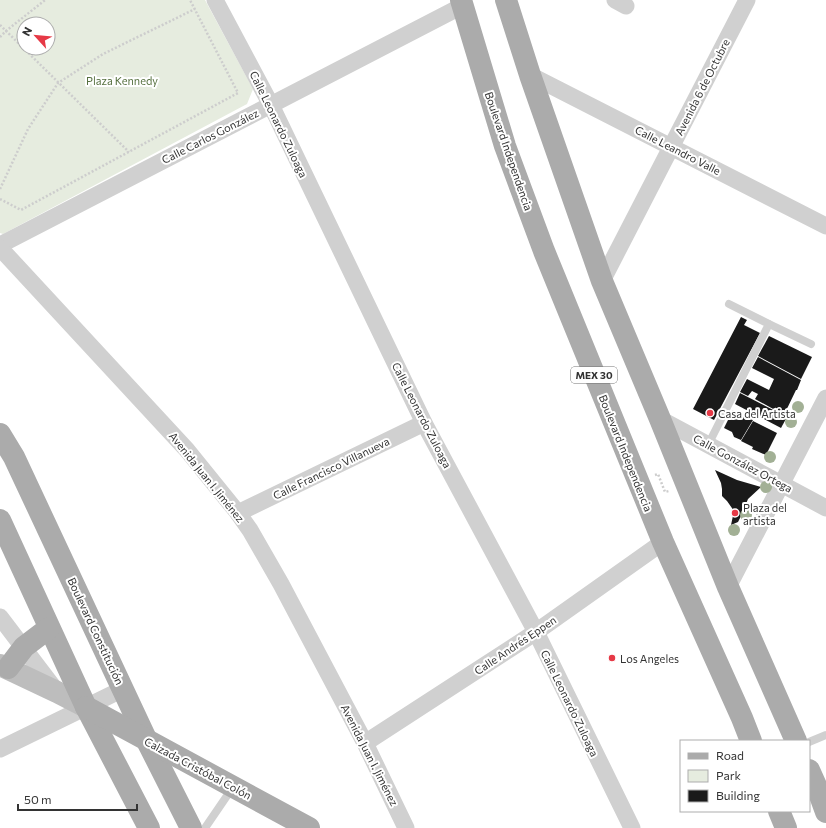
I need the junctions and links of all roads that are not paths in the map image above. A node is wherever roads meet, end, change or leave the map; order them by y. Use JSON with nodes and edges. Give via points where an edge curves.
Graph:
{"nodes":[{"id":1,"x":215,"y":0,"type":"edge"},
{"id":2,"x":506,"y":0,"type":"edge"},
{"id":3,"x":747,"y":0,"type":"edge"},
{"id":4,"x":461,"y":3,"type":"edge"},
{"id":5,"x":530,"y":75,"type":"junction"},
{"id":6,"x":271,"y":105,"type":"junction"},
{"id":7,"x":671,"y":147,"type":"junction"},
{"id":8,"x":826,"y":226,"type":"edge"},
{"id":9,"x":0,"y":244,"type":"edge"},
{"id":10,"x":0,"y":248,"type":"edge"},
{"id":11,"x":602,"y":281,"type":"junction"},
{"id":12,"x":729,"y":304,"type":"dead end"},
{"id":13,"x":769,"y":324,"type":"junction"},
{"id":14,"x":811,"y":344,"type":"dead end"},
{"id":15,"x":826,"y":398,"type":"edge"},
{"id":16,"x":660,"y":419,"type":"junction"},
{"id":17,"x":424,"y":423,"type":"junction"},
{"id":18,"x":0,"y":434,"type":"edge"},
{"id":19,"x":708,"y":444,"type":"junction"},
{"id":20,"x":782,"y":484,"type":"junction"},
{"id":21,"x":826,"y":508,"type":"edge"},
{"id":22,"x":238,"y":513,"type":"junction"},
{"id":23,"x":0,"y":520,"type":"edge"},
{"id":24,"x":663,"y":542,"type":"junction"},
{"id":25,"x":728,"y":587,"type":"junction"},
{"id":26,"x":0,"y":617,"type":"edge"},
{"id":27,"x":49,"y":628,"type":"junction"},
{"id":28,"x":536,"y":632,"type":"junction"},
{"id":29,"x":24,"y":648,"type":"junction"},
{"id":30,"x":4,"y":667,"type":"edge"},
{"id":31,"x":123,"y":689,"type":"junction"},
{"id":32,"x":57,"y":692,"type":"junction"},
{"id":33,"x":86,"y":707,"type":"junction"},
{"id":34,"x":826,"y":735,"type":"edge"},
{"id":35,"x":751,"y":740,"type":"edge"},
{"id":36,"x":796,"y":740,"type":"edge"},
{"id":37,"x":147,"y":741,"type":"junction"},
{"id":38,"x":810,"y":742,"type":"edge"},
{"id":39,"x":365,"y":743,"type":"junction"},
{"id":40,"x":0,"y":749,"type":"edge"},
{"id":41,"x":810,"y":772,"type":"edge"},
{"id":42,"x":233,"y":787,"type":"junction"},
{"id":43,"x":823,"y":791,"type":"edge"},
{"id":44,"x":779,"y":812,"type":"edge"},
{"id":45,"x":826,"y":812,"type":"edge"},
{"id":46,"x":150,"y":828,"type":"edge"},
{"id":47,"x":191,"y":828,"type":"edge"},
{"id":48,"x":205,"y":828,"type":"edge"},
{"id":49,"x":310,"y":828,"type":"edge"},
{"id":50,"x":406,"y":828,"type":"edge"},
{"id":51,"x":632,"y":828,"type":"edge"},
{"id":52,"x":786,"y":828,"type":"edge"}],
"edges":[{"from":1,"to":6,"type":"street","name":"Calle Leonardo Zuloaga"},
{"from":2,"to":5,"type":"main road"},
{"from":3,"to":7,"type":"street","name":"Avenida 6 de Octubre"},
{"from":4,"to":6,"type":"street","name":"Calle Carlos González"},
{"from":4,"to":24,"type":"main road","name":"Boulevard Independencia","number":"MEX 30","via":[[505,146],[546,258]]},
{"from":5,"to":7,"type":"street","name":"Calle Leandro Valle"},
{"from":5,"to":11,"type":"main road"},
{"from":6,"to":9,"type":"street","name":"Calle Carlos González"},
{"from":6,"to":17,"type":"street","name":"Calle Leonardo Zuloaga"},
{"from":7,"to":8,"type":"street","name":"Calle Leandro Valle"},
{"from":7,"to":11,"type":"street","name":"Avenida 6 de Octubre"},
{"from":10,"to":22,"type":"street","name":"Avenida Juan I. Jiménez","via":[[187,450]]},
{"from":11,"to":16,"type":"main road"},
{"from":12,"to":13,"type":"lane"},
{"from":13,"to":14,"type":"lane"},
{"from":13,"to":19,"type":"lane"},
{"from":15,"to":20,"type":"street"},
{"from":16,"to":19,"type":"street","name":"Calle González Ortega"},
{"from":16,"to":25,"type":"main road"},
{"from":17,"to":22,"type":"street","name":"Calle Francisco Villanueva"},
{"from":17,"to":28,"type":"street","name":"Calle Leonardo Zuloaga"},
{"from":18,"to":31,"type":"main road","name":"Boulevard Constitución","via":[[14,457]]},
{"from":19,"to":20,"type":"street","name":"Calle González Ortega"},
{"from":20,"to":21,"type":"street","name":"Calle González Ortega"},
{"from":20,"to":25,"type":"street"},
{"from":22,"to":39,"type":"street","name":"Avenida Juan I. Jiménez","via":[[281,584]]},
{"from":23,"to":27,"type":"main road"},
{"from":24,"to":28,"type":"street","name":"Calle Andrés Eppen"},
{"from":24,"to":35,"type":"main road","name":"Boulevard Independencia","number":"MEX 30"},
{"from":25,"to":36,"type":"main road"},
{"from":26,"to":29,"type":"street"},
{"from":27,"to":29,"type":"main road"},
{"from":27,"to":33,"type":"main road"},
{"from":28,"to":39,"type":"street","name":"Calle Andrés Eppen"},
{"from":28,"to":51,"type":"street","name":"Calle Leonardo Zuloaga"},
{"from":29,"to":30,"type":"main road"},
{"from":29,"to":32,"type":"street"},
{"from":30,"to":32,"type":"street"},
{"from":31,"to":33,"type":"street"},
{"from":31,"to":37,"type":"main road","name":"Boulevard Constitución"},
{"from":32,"to":33,"type":"street"},
{"from":33,"to":37,"type":"main road","name":"Calzada Cristóbal Colón"},
{"from":33,"to":40,"type":"street"},
{"from":33,"to":46,"type":"main road"},
{"from":34,"to":38,"type":"lane"},
{"from":37,"to":42,"type":"main road","name":"Calzada Cristóbal Colón"},
{"from":37,"to":47,"type":"main road","name":"Boulevard Constitución"},
{"from":39,"to":50,"type":"street","name":"Avenida Juan I. Jiménez"},
{"from":41,"to":43,"type":"main road"},
{"from":42,"to":48,"type":"lane"},
{"from":42,"to":49,"type":"main road","name":"Calzada Cristóbal Colón","via":[[284,818]]},
{"from":43,"to":45,"type":"main road"},
{"from":44,"to":52,"type":"main road"}]}
